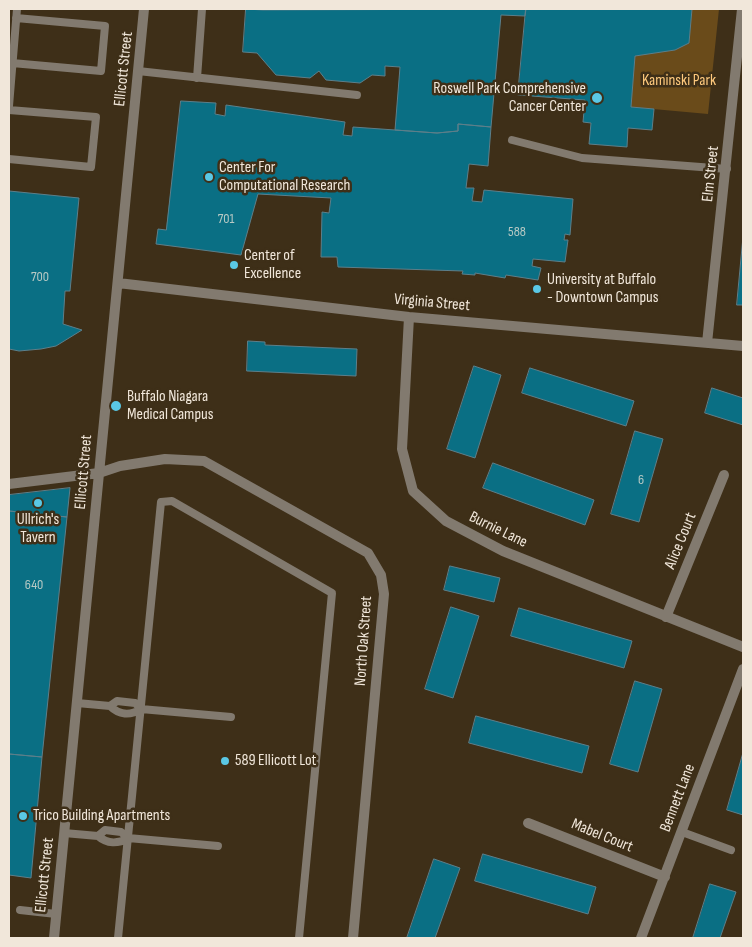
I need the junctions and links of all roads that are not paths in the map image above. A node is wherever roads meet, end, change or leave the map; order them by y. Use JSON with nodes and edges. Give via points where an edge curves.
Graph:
{"nodes":[{"id":1,"x":16,"y":9,"type":"edge"},
{"id":2,"x":144,"y":9,"type":"edge"},
{"id":3,"x":202,"y":9,"type":"edge"},
{"id":4,"x":742,"y":9,"type":"edge"},
{"id":5,"x":16,"y":18,"type":"junction"},
{"id":6,"x":12,"y":63,"type":"junction"},
{"id":7,"x":138,"y":72,"type":"junction"},
{"id":8,"x":197,"y":78,"type":"junction"},
{"id":9,"x":357,"y":95,"type":"dead end"},
{"id":10,"x":9,"y":108,"type":"edge"},
{"id":11,"x":512,"y":140,"type":"dead end"},
{"id":12,"x":9,"y":159,"type":"edge"},
{"id":13,"x":727,"y":169,"type":"junction"},
{"id":14,"x":118,"y":283,"type":"junction"},
{"id":15,"x":410,"y":317,"type":"junction"},
{"id":16,"x":707,"y":343,"type":"junction"},
{"id":17,"x":743,"y":346,"type":"edge"},
{"id":18,"x":99,"y":473,"type":"junction"},
{"id":19,"x":724,"y":475,"type":"dead end"},
{"id":20,"x":9,"y":484,"type":"edge"},
{"id":21,"x":666,"y":617,"type":"junction"},
{"id":22,"x":743,"y":647,"type":"edge"},
{"id":23,"x":743,"y":669,"type":"edge"},
{"id":24,"x":77,"y":703,"type":"junction"},
{"id":25,"x":141,"y":709,"type":"junction"},
{"id":26,"x":231,"y":717,"type":"dead end"},
{"id":27,"x":528,"y":823,"type":"dead end"},
{"id":28,"x":682,"y":832,"type":"junction"},
{"id":29,"x":64,"y":833,"type":"junction"},
{"id":30,"x":128,"y":838,"type":"junction"},
{"id":31,"x":218,"y":846,"type":"dead end"},
{"id":32,"x":730,"y":850,"type":"dead end"},
{"id":33,"x":664,"y":877,"type":"junction"},
{"id":34,"x":20,"y":910,"type":"dead end"},
{"id":35,"x":56,"y":914,"type":"junction"},
{"id":36,"x":54,"y":938,"type":"edge"},
{"id":37,"x":118,"y":938,"type":"edge"},
{"id":38,"x":299,"y":938,"type":"edge"},
{"id":39,"x":353,"y":938,"type":"edge"},
{"id":40,"x":641,"y":938,"type":"edge"}],
"edges":[{"from":1,"to":5,"type":"lane"},
{"from":2,"to":7,"type":"street","name":"Ellicott Street"},
{"from":3,"to":8,"type":"lane"},
{"from":4,"to":13,"type":"street","name":"Elm Street"},
{"from":5,"to":6,"type":"lane"},
{"from":5,"to":6,"type":"lane","via":[[105,26],[101,71]]},
{"from":6,"to":10,"type":"lane"},
{"from":7,"to":8,"type":"lane"},
{"from":7,"to":14,"type":"street","name":"Ellicott Street"},
{"from":8,"to":9,"type":"lane"},
{"from":10,"to":12,"type":"lane","via":[[96,117],[91,167]]},
{"from":11,"to":13,"type":"lane","via":[[582,158]]},
{"from":13,"to":16,"type":"street","name":"Elm Street"},
{"from":14,"to":15,"type":"street","name":"Virginia Street"},
{"from":14,"to":18,"type":"street","name":"Ellicott Street"},
{"from":15,"to":16,"type":"street","name":"Virginia Street"},
{"from":15,"to":21,"type":"street","name":"Burnie Lane","via":[[402,449],[413,491],[446,521],[503,551]]},
{"from":16,"to":17,"type":"street","name":"Virginia Street"},
{"from":18,"to":20,"type":"street"},
{"from":18,"to":24,"type":"street","name":"Ellicott Street"},
{"from":18,"to":39,"type":"street","name":"North Oak Street","via":[[166,458],[204,461],[368,553],[381,575],[384,594]]},
{"from":19,"to":21,"type":"street","name":"Alice Court"},
{"from":21,"to":22,"type":"street","name":"Burnie Lane"},
{"from":23,"to":28,"type":"street","name":"Bennett Lane"},
{"from":24,"to":25,"type":"lane","via":[[110,706],[116,712],[133,714]]},
{"from":24,"to":29,"type":"street","name":"Ellicott Street"},
{"from":25,"to":26,"type":"lane"},
{"from":25,"to":30,"type":"lane"},
{"from":25,"to":38,"type":"lane","via":[[161,502],[172,501],[332,593]]},
{"from":27,"to":33,"type":"street","name":"Mabel Court"},
{"from":28,"to":32,"type":"lane"},
{"from":28,"to":33,"type":"street","name":"Bennett Lane"},
{"from":29,"to":30,"type":"lane","via":[[98,836],[104,841],[120,843]]},
{"from":29,"to":35,"type":"street","name":"Ellicott Street"},
{"from":30,"to":31,"type":"lane"},
{"from":30,"to":37,"type":"lane"},
{"from":33,"to":40,"type":"street","name":"Bennett Lane"},
{"from":34,"to":35,"type":"lane"},
{"from":35,"to":36,"type":"street","name":"Ellicott Street"}]}
